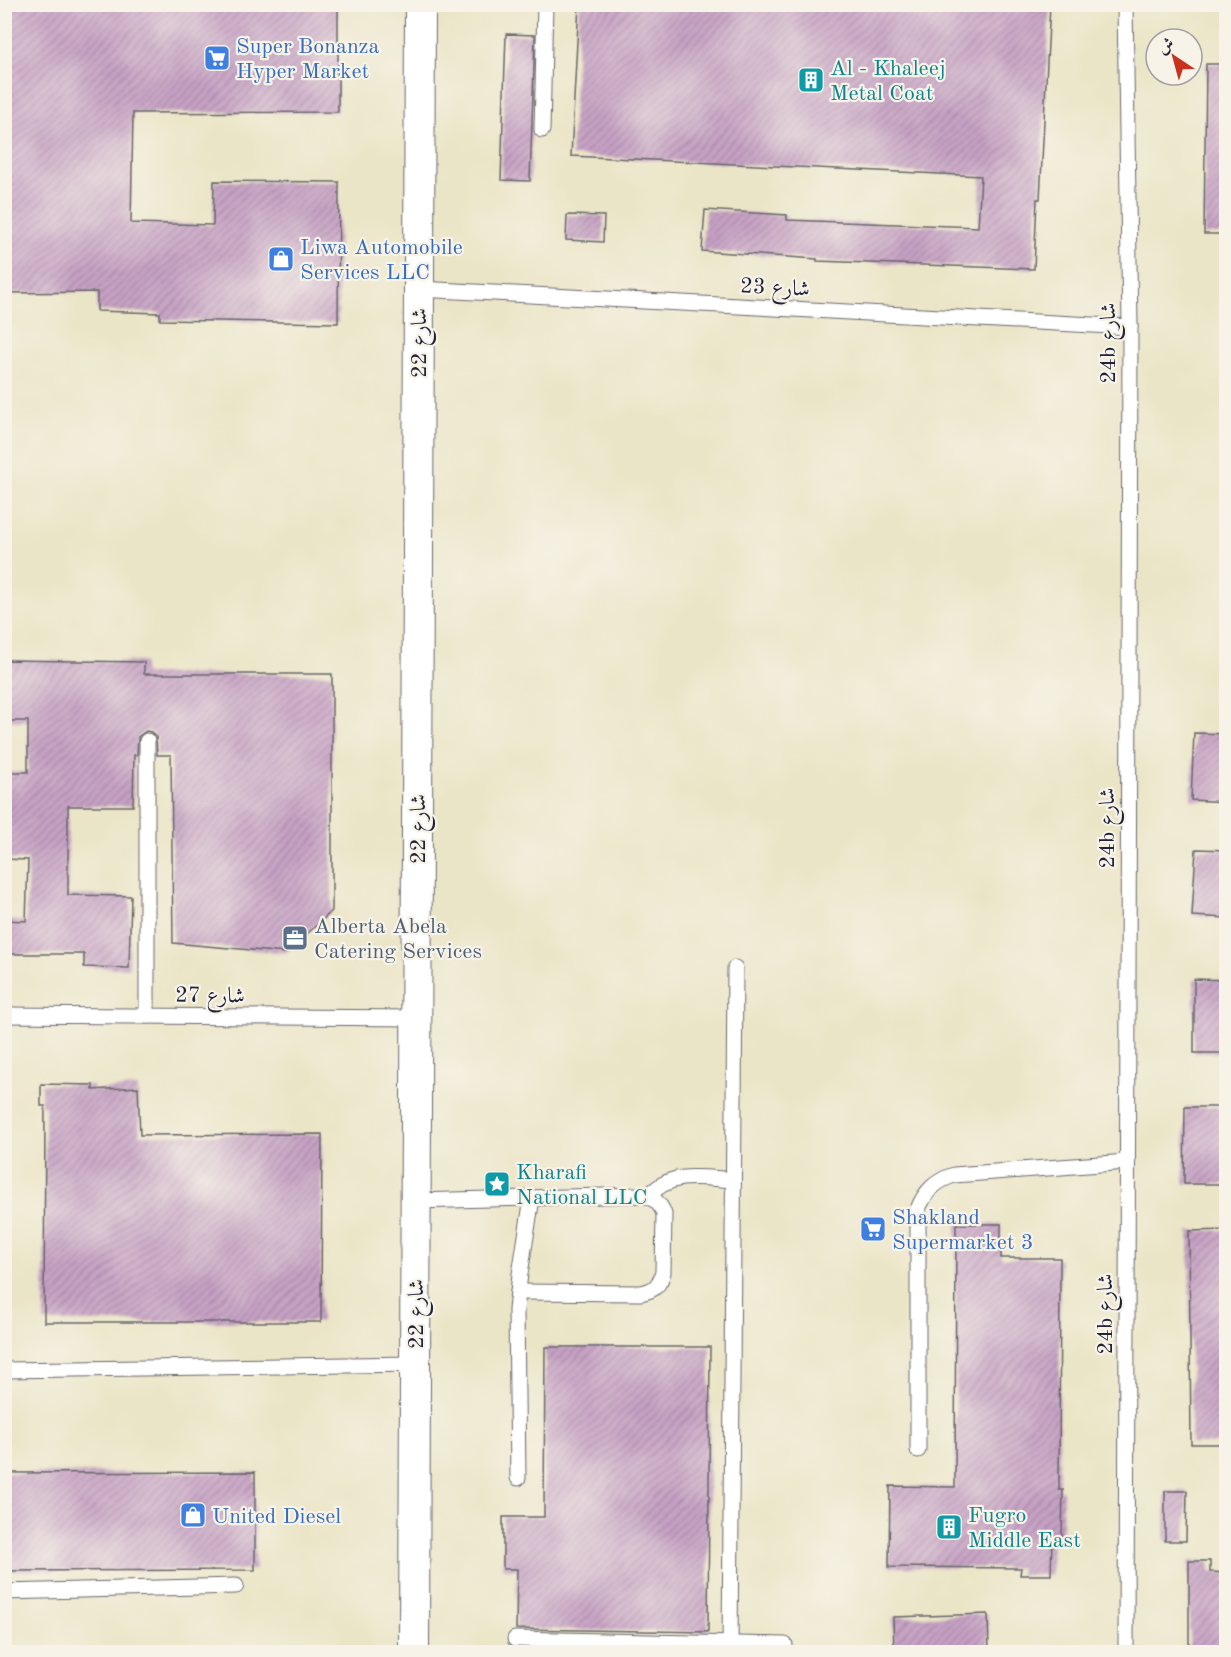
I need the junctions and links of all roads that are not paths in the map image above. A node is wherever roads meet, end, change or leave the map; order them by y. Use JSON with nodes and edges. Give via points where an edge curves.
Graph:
{"nodes":[{"id":1,"x":420,"y":4,"type":"edge"},
{"id":2,"x":545,"y":4,"type":"edge"},
{"id":3,"x":1125,"y":4,"type":"edge"},
{"id":4,"x":542,"y":130,"type":"dead end"},
{"id":5,"x":419,"y":289,"type":"junction"},
{"id":6,"x":1130,"y":327,"type":"junction"},
{"id":7,"x":147,"y":741,"type":"dead end"},
{"id":8,"x":735,"y":968,"type":"dead end"},
{"id":9,"x":4,"y":1014,"type":"edge"},
{"id":10,"x":147,"y":1016,"type":"junction"},
{"id":11,"x":416,"y":1018,"type":"junction"},
{"id":12,"x":1127,"y":1162,"type":"junction"},
{"id":13,"x":733,"y":1180,"type":"junction"},
{"id":14,"x":649,"y":1197,"type":"junction"},
{"id":15,"x":532,"y":1198,"type":"junction"},
{"id":16,"x":416,"y":1201,"type":"junction"},
{"id":17,"x":518,"y":1292,"type":"junction"},
{"id":18,"x":415,"y":1364,"type":"junction"},
{"id":19,"x":4,"y":1370,"type":"edge"},
{"id":20,"x":918,"y":1450,"type":"dead end"},
{"id":21,"x":518,"y":1478,"type":"dead end"},
{"id":22,"x":236,"y":1587,"type":"dead end"},
{"id":23,"x":4,"y":1592,"type":"edge"},
{"id":24,"x":515,"y":1639,"type":"dead end"},
{"id":25,"x":785,"y":1644,"type":"dead end"},
{"id":26,"x":730,"y":1648,"type":"edge"},
{"id":27,"x":414,"y":1653,"type":"edge"},
{"id":28,"x":1126,"y":1653,"type":"edge"}],
"edges":[{"from":1,"to":5,"type":"street","name":"شارع 22"},
{"from":2,"to":4,"type":"lane"},
{"from":3,"to":6,"type":"lane","name":"24b شارع"},
{"from":5,"to":6,"type":"lane","name":"شارع 23"},
{"from":5,"to":11,"type":"street","name":"شارع 22"},
{"from":6,"to":12,"type":"lane","name":"24b شارع"},
{"from":7,"to":10,"type":"lane"},
{"from":8,"to":13,"type":"lane"},
{"from":9,"to":10,"type":"lane","name":"شارع 27"},
{"from":10,"to":11,"type":"lane","name":"شارع 27"},
{"from":11,"to":16,"type":"street","name":"شارع 22"},
{"from":12,"to":20,"type":"lane","via":[[954,1175],[928,1191],[918,1209]]},
{"from":12,"to":28,"type":"lane","name":"24b شارع"},
{"from":13,"to":14,"type":"lane","via":[[680,1178],[662,1184]]},
{"from":13,"to":26,"type":"lane"},
{"from":14,"to":15,"type":"lane"},
{"from":14,"to":17,"type":"lane","via":[[664,1214],[663,1272],[656,1287],[640,1293]]},
{"from":15,"to":16,"type":"lane"},
{"from":15,"to":17,"type":"lane"},
{"from":16,"to":18,"type":"street","name":"شارع 22"},
{"from":17,"to":21,"type":"lane"},
{"from":18,"to":19,"type":"lane"},
{"from":18,"to":27,"type":"street","name":"شارع 22"},
{"from":22,"to":23,"type":"lane"},
{"from":24,"to":26,"type":"lane"},
{"from":25,"to":26,"type":"lane"}]}
